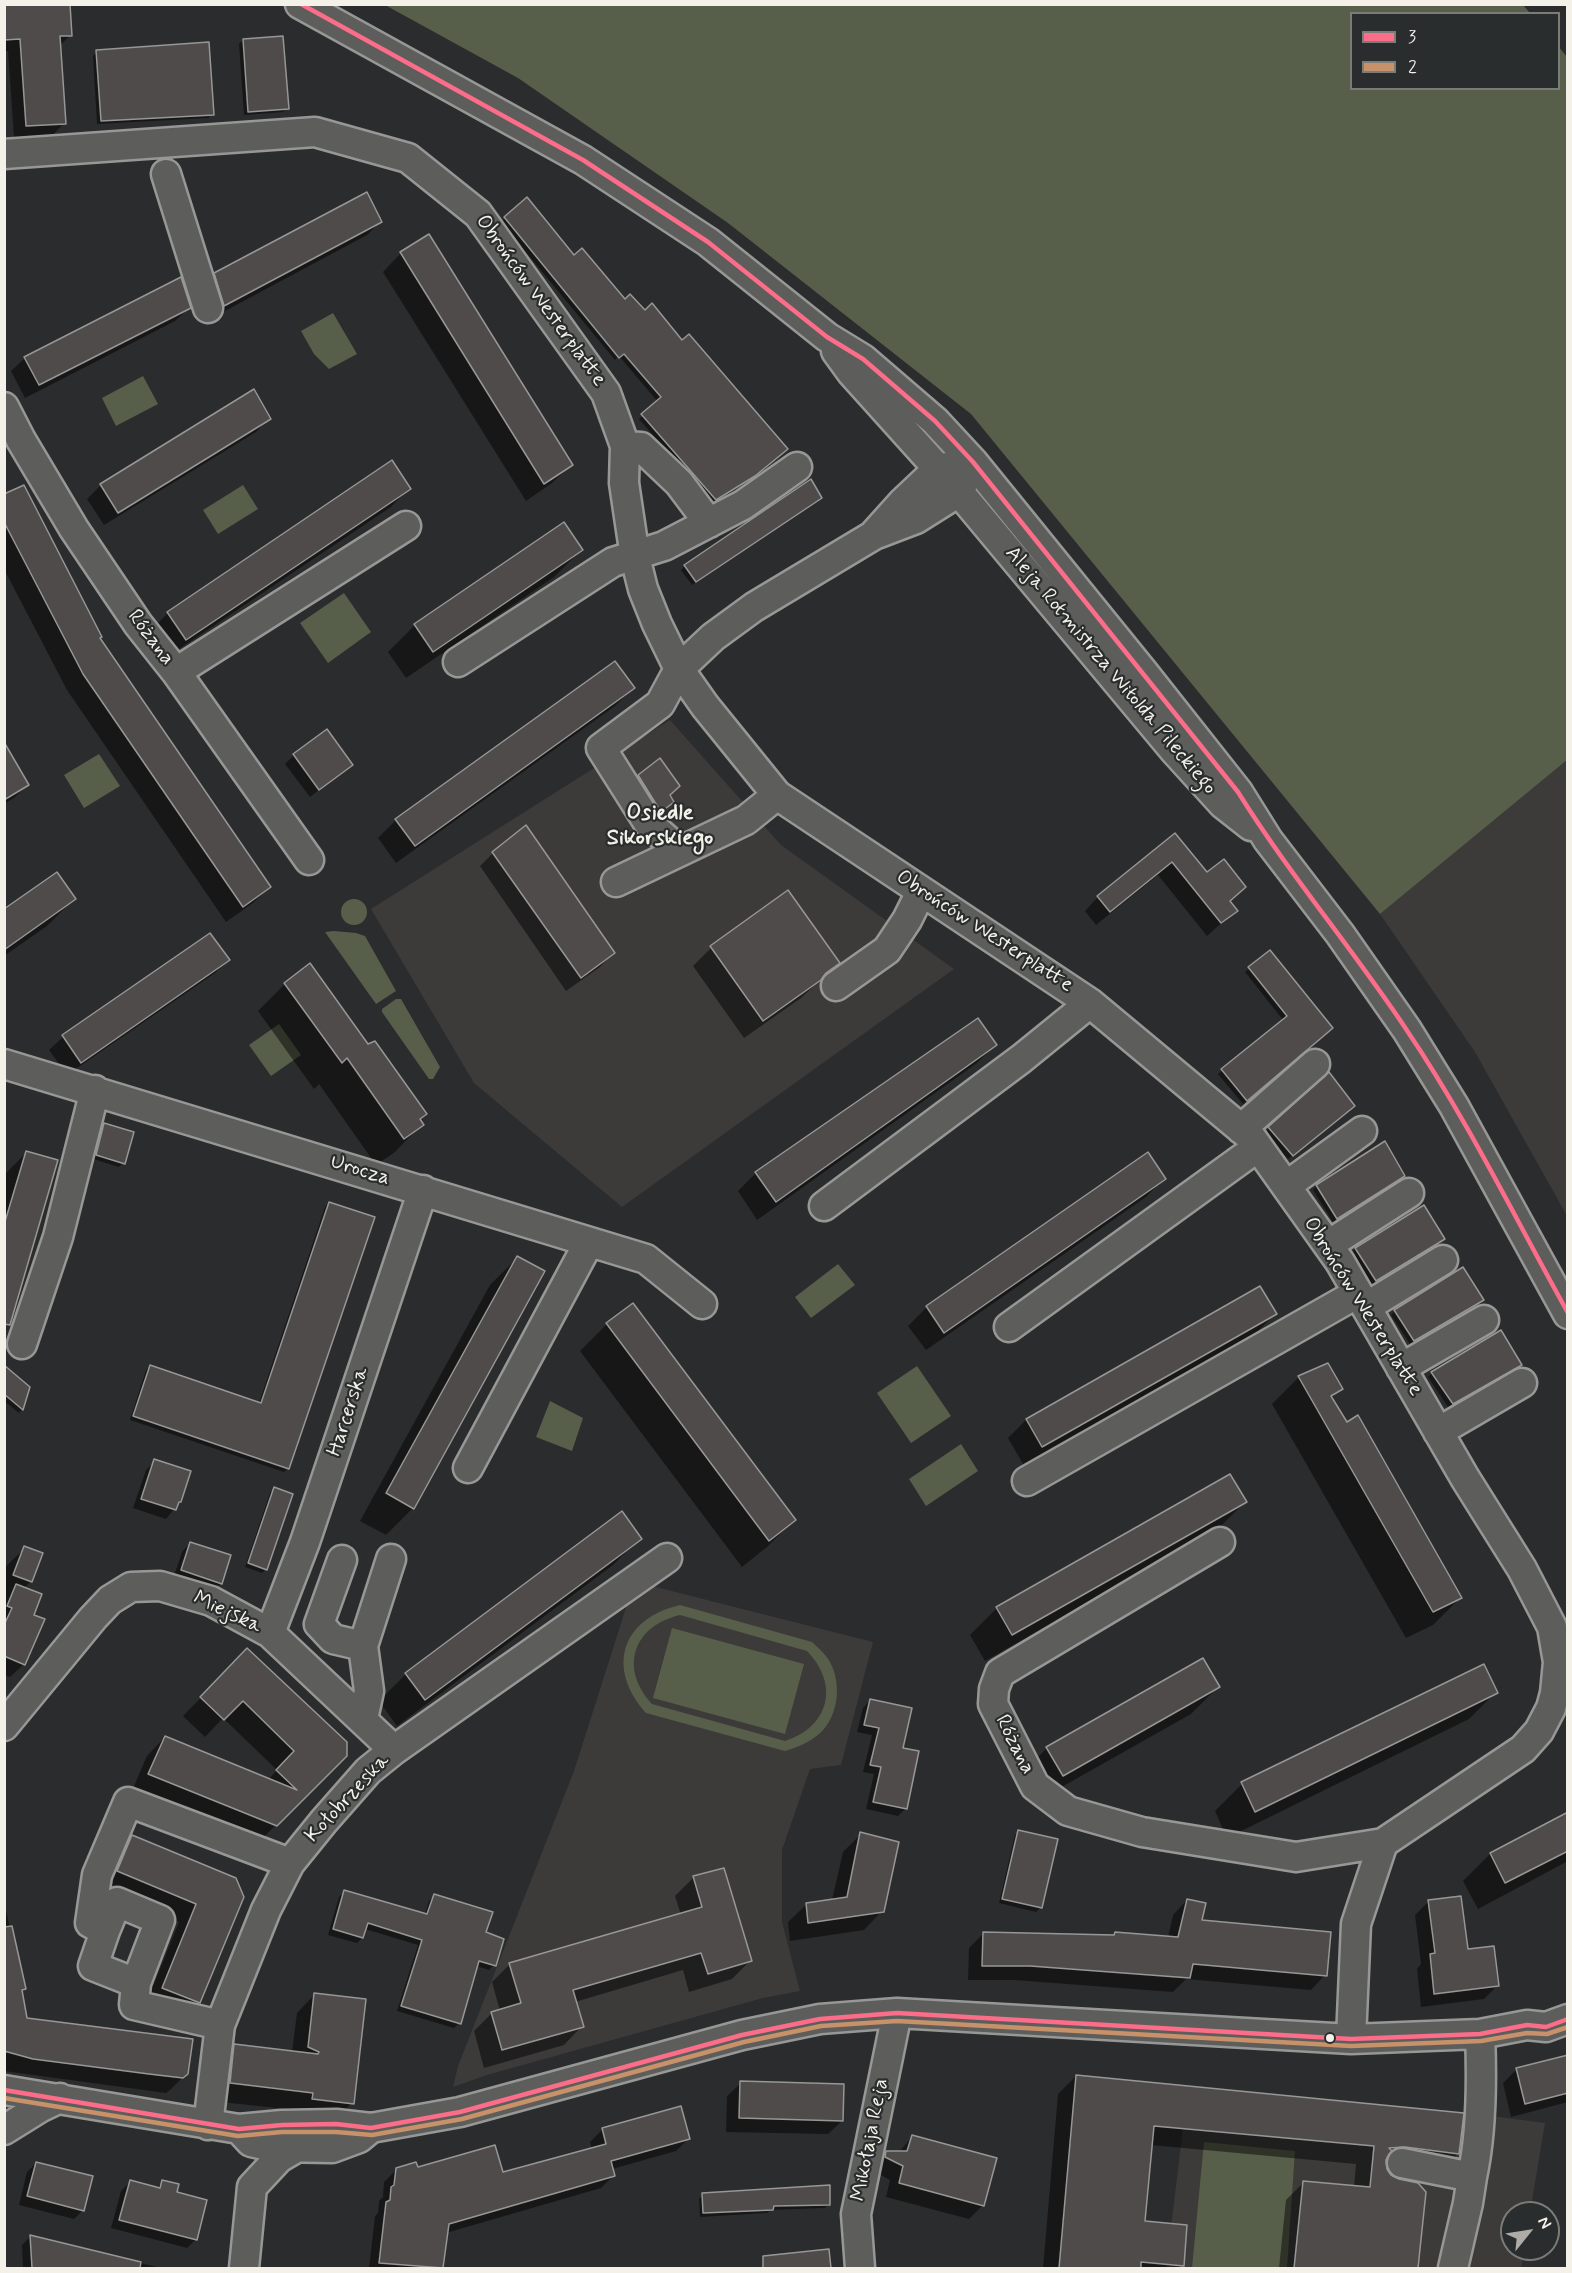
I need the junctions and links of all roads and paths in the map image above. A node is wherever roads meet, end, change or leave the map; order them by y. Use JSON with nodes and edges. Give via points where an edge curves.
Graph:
{"nodes":[{"id":1,"x":300,"y":4,"type":"edge"},
{"id":2,"x":4,"y":154,"type":"edge"},
{"id":3,"x":166,"y":174,"type":"dead end"},
{"id":4,"x":208,"y":308,"type":"dead end"},
{"id":5,"x":827,"y":336,"type":"junction"},
{"id":6,"x":4,"y":407,"type":"edge"},
{"id":7,"x":625,"y":446,"type":"junction"},
{"id":8,"x":973,"y":462,"type":"junction"},
{"id":9,"x":797,"y":467,"type":"dead end"},
{"id":10,"x":938,"y":468,"type":"junction"},
{"id":11,"x":959,"y":492,"type":"junction"},
{"id":12,"x":710,"y":523,"type":"junction"},
{"id":13,"x":406,"y":526,"type":"dead end"},
{"id":14,"x":874,"y":535,"type":"junction"},
{"id":15,"x":635,"y":557,"type":"junction"},
{"id":16,"x":458,"y":662,"type":"dead end"},
{"id":17,"x":679,"y":669,"type":"junction"},
{"id":18,"x":176,"y":672,"type":"junction"},
{"id":19,"x":777,"y":795,"type":"junction"},
{"id":20,"x":1268,"y":840,"type":"junction"},
{"id":21,"x":680,"y":851,"type":"junction"},
{"id":22,"x":309,"y":860,"type":"dead end"},
{"id":23,"x":616,"y":882,"type":"dead end"},
{"id":24,"x":921,"y":892,"type":"junction"},
{"id":25,"x":836,"y":986,"type":"dead end"},
{"id":26,"x":1090,"y":1003,"type":"junction"},
{"id":27,"x":4,"y":1064,"type":"edge"},
{"id":28,"x":1315,"y":1064,"type":"dead end"},
{"id":29,"x":95,"y":1090,"type":"junction"},
{"id":30,"x":1362,"y":1131,"type":"dead end"},
{"id":31,"x":1249,"y":1138,"type":"junction"},
{"id":32,"x":1286,"y":1186,"type":"junction"},
{"id":33,"x":423,"y":1190,"type":"junction"},
{"id":34,"x":1409,"y":1193,"type":"dead end"},
{"id":35,"x":824,"y":1206,"type":"dead end"},
{"id":36,"x":589,"y":1242,"type":"junction"},
{"id":37,"x":1328,"y":1245,"type":"junction"},
{"id":38,"x":1443,"y":1260,"type":"dead end"},
{"id":39,"x":1362,"y":1300,"type":"junction"},
{"id":40,"x":702,"y":1304,"type":"dead end"},
{"id":41,"x":1568,"y":1314,"type":"edge"},
{"id":42,"x":1484,"y":1320,"type":"dead end"},
{"id":43,"x":1009,"y":1327,"type":"dead end"},
{"id":44,"x":22,"y":1344,"type":"dead end"},
{"id":45,"x":1401,"y":1368,"type":"junction"},
{"id":46,"x":1522,"y":1383,"type":"dead end"},
{"id":47,"x":1438,"y":1432,"type":"junction"},
{"id":48,"x":468,"y":1468,"type":"dead end"},
{"id":49,"x":1027,"y":1481,"type":"dead end"},
{"id":50,"x":1220,"y":1542,"type":"dead end"},
{"id":51,"x":667,"y":1558,"type":"dead end"},
{"id":52,"x":391,"y":1559,"type":"dead end"},
{"id":53,"x":342,"y":1560,"type":"dead end"},
{"id":54,"x":270,"y":1633,"type":"junction"},
{"id":55,"x":363,"y":1646,"type":"junction"},
{"id":56,"x":363,"y":1719,"type":"junction"},
{"id":57,"x":4,"y":1726,"type":"edge"},
{"id":58,"x":394,"y":1750,"type":"junction"},
{"id":59,"x":1383,"y":1843,"type":"junction"},
{"id":60,"x":290,"y":1863,"type":"junction"},
{"id":61,"x":105,"y":1931,"type":"junction"},
{"id":62,"x":136,"y":1983,"type":"junction"},
{"id":63,"x":1568,"y":2002,"type":"edge"},
{"id":64,"x":897,"y":2013,"type":"junction"},
{"id":65,"x":1568,"y":2019,"type":"edge"},
{"id":66,"x":220,"y":2025,"type":"junction"},
{"id":67,"x":1527,"y":2025,"type":"junction"},
{"id":68,"x":1480,"y":2034,"type":"junction"},
{"id":69,"x":1351,"y":2039,"type":"junction"},
{"id":70,"x":4,"y":2090,"type":"edge"},
{"id":71,"x":60,"y":2098,"type":"junction"},
{"id":72,"x":208,"y":2125,"type":"junction"},
{"id":73,"x":371,"y":2128,"type":"junction"},
{"id":74,"x":239,"y":2129,"type":"junction"},
{"id":75,"x":4,"y":2130,"type":"edge"},
{"id":76,"x":296,"y":2148,"type":"junction"},
{"id":77,"x":1402,"y":2163,"type":"dead end"},
{"id":78,"x":1472,"y":2177,"type":"junction"},
{"id":79,"x":252,"y":2187,"type":"junction"},
{"id":80,"x":244,"y":2268,"type":"edge"},
{"id":81,"x":860,"y":2268,"type":"edge"},
{"id":82,"x":1453,"y":2268,"type":"edge"}],
"edges":[{"from":1,"to":5,"type":"street","name":"Aleja Rotmistrza Witolda Pileckiego","via":[[583,160],[708,242]]},
{"from":2,"to":7,"type":"street","name":"Obrońców Westerplatte","via":[[315,132],[408,158],[478,214],[606,393]]},
{"from":3,"to":4,"type":"street"},
{"from":5,"to":8,"type":"street","name":"Aleja Rotmistrza Witolda Pileckiego","via":[[863,358],[935,421]]},
{"from":5,"to":10,"type":"street","name":"Aleja Rotmistrza Witolda Pileckiego","via":[[852,373]]},
{"from":6,"to":18,"type":"street","name":"Różana","via":[[74,529],[138,624]]},
{"from":7,"to":12,"type":"street","via":[[641,447],[679,483]]},
{"from":7,"to":15,"type":"street","name":"Obrońców Westerplatte","via":[[624,483]]},
{"from":8,"to":10,"type":"street"},
{"from":8,"to":11,"type":"street"},
{"from":8,"to":20,"type":"street","name":"Aleja Rotmistrza Witolda Pileckiego","via":[[1238,792]]},
{"from":9,"to":12,"type":"street"},
{"from":10,"to":11,"type":"street","name":"Aleja Rotmistrza Witolda Pileckiego"},
{"from":10,"to":14,"type":"street"},
{"from":11,"to":14,"type":"street","via":[[916,519]]},
{"from":11,"to":20,"type":"street","name":"Aleja Rotmistrza Witolda Pileckiego","via":[[1174,750],[1223,804]]},
{"from":12,"to":15,"type":"street"},
{"from":13,"to":18,"type":"street"},
{"from":14,"to":17,"type":"street","via":[[754,607],[713,637]]},
{"from":15,"to":16,"type":"street","via":[[613,562]]},
{"from":15,"to":17,"type":"street","name":"Obrońców Westerplatte","via":[[643,590]]},
{"from":17,"to":19,"type":"street","name":"Obrońców Westerplatte"},
{"from":17,"to":21,"type":"street","via":[[660,704],[602,748],[649,824]]},
{"from":18,"to":22,"type":"street","name":"Różana"},
{"from":19,"to":21,"type":"street","via":[[746,820]]},
{"from":19,"to":24,"type":"street","name":"Obrońców Westerplatte"},
{"from":20,"to":41,"type":"street","name":"Aleja Rotmistrza Witolda Pileckiego","via":[[1407,1030],[1454,1106]]},
{"from":21,"to":23,"type":"street"},
{"from":24,"to":25,"type":"street","via":[[887,950]]},
{"from":24,"to":26,"type":"street","name":"Obrońców Westerplatte"},
{"from":26,"to":31,"type":"street","name":"Obrońców Westerplatte"},
{"from":26,"to":35,"type":"street"},
{"from":27,"to":29,"type":"street","name":"Urocza"},
{"from":28,"to":31,"type":"street"},
{"from":29,"to":33,"type":"street","name":"Urocza"},
{"from":29,"to":44,"type":"street","via":[[58,1237]]},
{"from":30,"to":32,"type":"street"},
{"from":31,"to":32,"type":"street","name":"Obrońców Westerplatte"},
{"from":31,"to":43,"type":"street"},
{"from":32,"to":37,"type":"street","name":"Obrońców Westerplatte"},
{"from":33,"to":36,"type":"street","name":"Urocza"},
{"from":33,"to":54,"type":"street","name":"Harcerska","via":[[305,1542]]},
{"from":34,"to":37,"type":"street"},
{"from":36,"to":40,"type":"street","name":"Urocza","via":[[646,1259]]},
{"from":36,"to":48,"type":"street"},
{"from":37,"to":39,"type":"street","name":"Obrońców Westerplatte"},
{"from":38,"to":39,"type":"street"},
{"from":39,"to":45,"type":"street","name":"Obrońców Westerplatte"},
{"from":39,"to":49,"type":"street"},
{"from":42,"to":45,"type":"street"},
{"from":45,"to":47,"type":"street","name":"Obrońców Westerplatte"},
{"from":46,"to":47,"type":"street"},
{"from":47,"to":59,"type":"street","name":"Obrońców Westerplatte","via":[[1522,1569],[1552,1627],[1558,1662],[1555,1693],[1539,1731],[1523,1749]]},
{"from":50,"to":59,"type":"street","name":"Różana","via":[[1000,1673],[993,1704],[1035,1786],[1068,1811],[1142,1832],[1296,1857]]},
{"from":51,"to":58,"type":"street","name":"Kołobrzeska"},
{"from":52,"to":55,"type":"street"},
{"from":53,"to":55,"type":"street","via":[[320,1624],[333,1639]]},
{"from":54,"to":56,"type":"street","name":"Miejska"},
{"from":54,"to":57,"type":"street","name":"Miejska","via":[[211,1601],[160,1586],[131,1587],[110,1599]]},
{"from":55,"to":56,"type":"street","via":[[369,1691]]},
{"from":56,"to":58,"type":"street","name":"Miejska"},
{"from":58,"to":60,"type":"street","name":"Kołobrzeska","via":[[368,1772]]},
{"from":59,"to":69,"type":"street","via":[[1356,1924]]},
{"from":60,"to":61,"type":"street","via":[[128,1802],[97,1875],[90,1923]]},
{"from":60,"to":66,"type":"street","name":"Kołobrzeska","via":[[266,1910]]},
{"from":61,"to":62,"type":"street","via":[[93,1966]]},
{"from":61,"to":62,"type":"street","via":[[117,1902],[160,1920]]},
{"from":62,"to":66,"type":"street","via":[[134,2005]]},
{"from":63,"to":67,"type":"street","via":[[1541,2013]]},
{"from":64,"to":69,"type":"street"},
{"from":64,"to":73,"type":"street","via":[[782,2026],[460,2112]]},
{"from":64,"to":81,"type":"street","name":"Mikołaja Reja","via":[[856,2214]]},
{"from":65,"to":67,"type":"street","via":[[1546,2028]]},
{"from":66,"to":72,"type":"street","name":"Kołobrzeska"},
{"from":67,"to":68,"type":"street"},
{"from":68,"to":69,"type":"street"},
{"from":68,"to":78,"type":"street","via":[[1478,2150]]},
{"from":70,"to":71,"type":"street"},
{"from":71,"to":72,"type":"street"},
{"from":71,"to":75,"type":"street"},
{"from":72,"to":74,"type":"street"},
{"from":73,"to":74,"type":"street","via":[[315,2124]]},
{"from":73,"to":76,"type":"street","via":[[360,2138],[332,2148]]},
{"from":74,"to":76,"type":"street","via":[[251,2142]]},
{"from":74,"to":79,"type":"street"},
{"from":76,"to":79,"type":"street","via":[[279,2158]]},
{"from":77,"to":78,"type":"street"},
{"from":78,"to":82,"type":"street"},
{"from":79,"to":80,"type":"street"}]}
